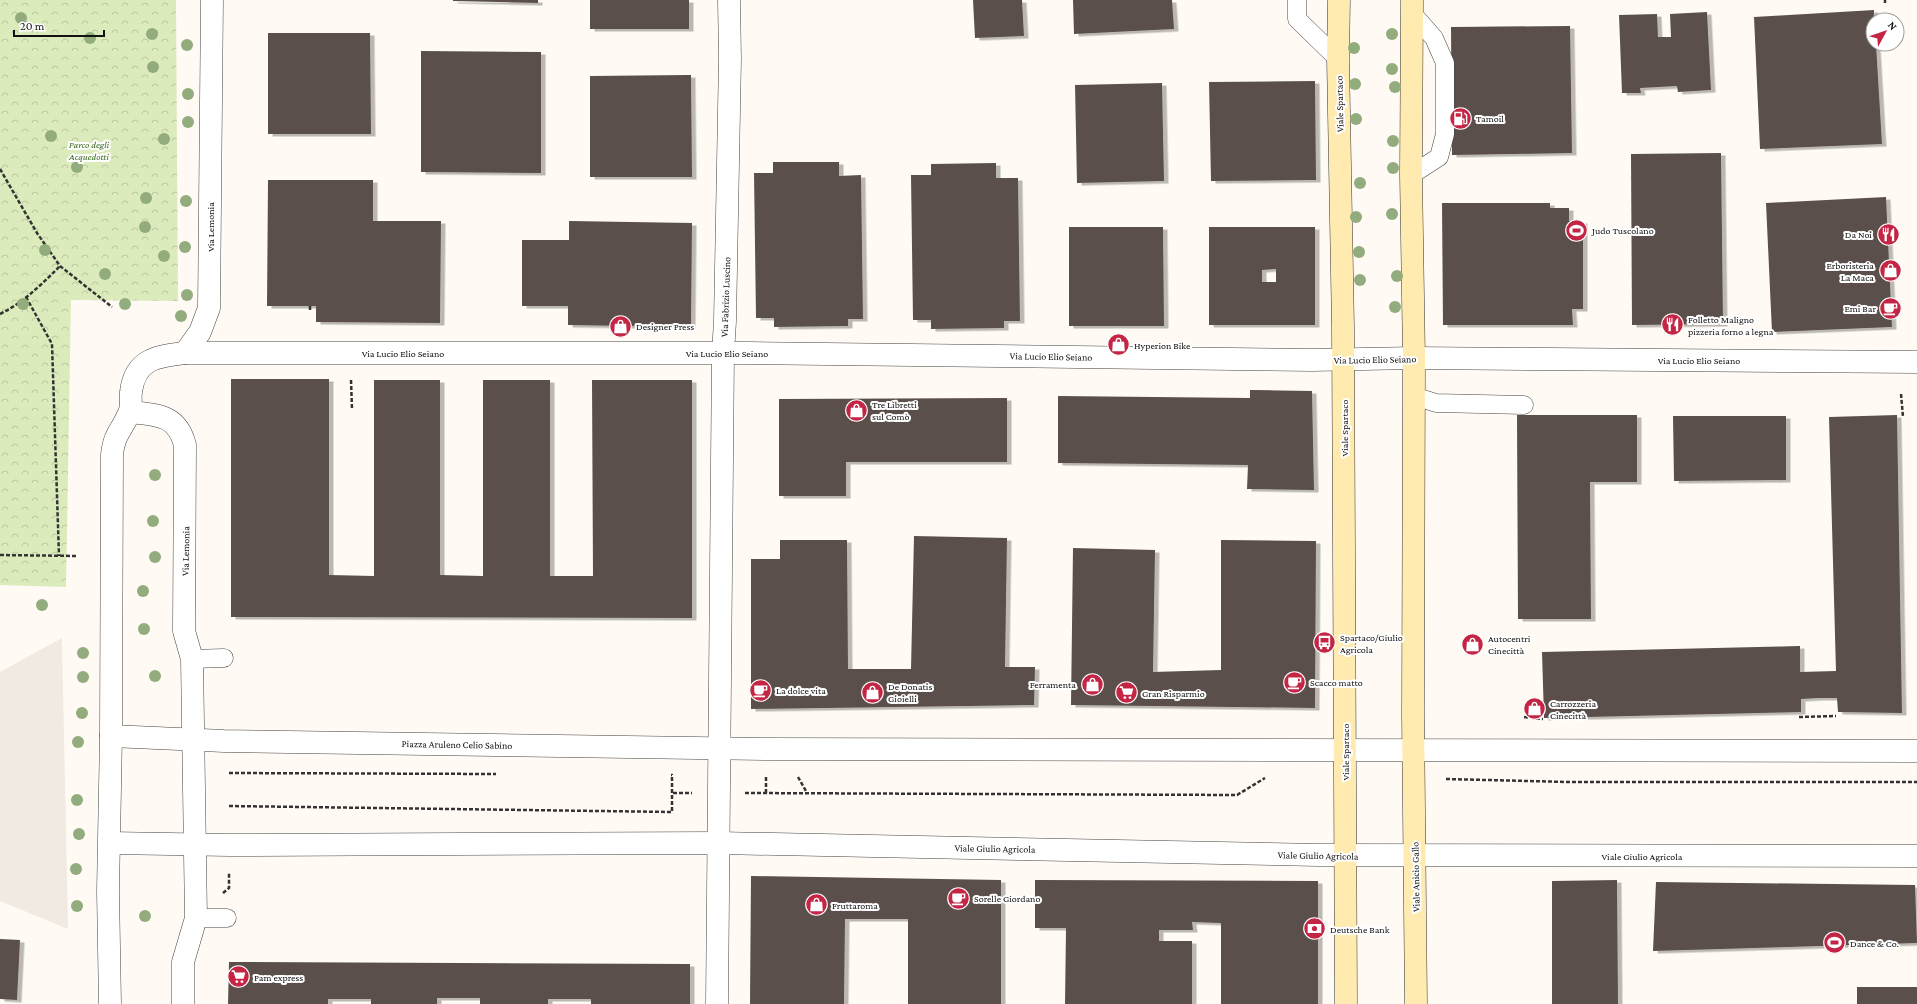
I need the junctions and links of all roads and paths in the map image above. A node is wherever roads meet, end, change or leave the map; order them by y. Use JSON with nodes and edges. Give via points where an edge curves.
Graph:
{"nodes":[{"id":1,"x":212,"y":0,"type":"edge"},
{"id":2,"x":729,"y":0,"type":"edge"},
{"id":3,"x":1297,"y":0,"type":"edge"},
{"id":4,"x":1339,"y":0,"type":"edge"},
{"id":5,"x":1412,"y":6,"type":"edge"},
{"id":6,"x":1338,"y":59,"type":"junction"},
{"id":7,"x":0,"y":169,"type":"edge"},
{"id":8,"x":1411,"y":175,"type":"junction"},
{"id":9,"x":60,"y":266,"type":"junction"},
{"id":10,"x":26,"y":297,"type":"junction"},
{"id":11,"x":310,"y":306,"type":"dead end"},
{"id":12,"x":112,"y":307,"type":"dead end"},
{"id":13,"x":310,"y":312,"type":"dead end"},
{"id":14,"x":0,"y":314,"type":"edge"},
{"id":15,"x":185,"y":353,"type":"junction"},
{"id":16,"x":723,"y":353,"type":"junction"},
{"id":17,"x":1414,"y":358,"type":"junction"},
{"id":18,"x":1343,"y":359,"type":"junction"},
{"id":19,"x":1917,"y":362,"type":"edge"},
{"id":20,"x":350,"y":375,"type":"dead end"},
{"id":21,"x":1901,"y":394,"type":"dead end"},
{"id":22,"x":1414,"y":396,"type":"junction"},
{"id":23,"x":1524,"y":405,"type":"dead end"},
{"id":24,"x":352,"y":409,"type":"dead end"},
{"id":25,"x":130,"y":412,"type":"junction"},
{"id":26,"x":1903,"y":417,"type":"dead end"},
{"id":27,"x":0,"y":555,"type":"edge"},
{"id":28,"x":59,"y":556,"type":"junction"},
{"id":29,"x":78,"y":556,"type":"dead end"},
{"id":30,"x":192,"y":658,"type":"junction"},
{"id":31,"x":224,"y":658,"type":"dead end"},
{"id":32,"x":1836,"y":716,"type":"dead end"},
{"id":33,"x":1524,"y":717,"type":"dead end"},
{"id":34,"x":1799,"y":717,"type":"dead end"},
{"id":35,"x":1543,"y":719,"type":"dead end"},
{"id":36,"x":111,"y":736,"type":"junction"},
{"id":37,"x":194,"y":739,"type":"junction"},
{"id":38,"x":721,"y":748,"type":"junction"},
{"id":39,"x":1344,"y":750,"type":"junction"},
{"id":40,"x":1414,"y":750,"type":"junction"},
{"id":41,"x":1917,"y":751,"type":"edge"},
{"id":42,"x":229,"y":773,"type":"dead end"},
{"id":43,"x":766,"y":773,"type":"dead end"},
{"id":44,"x":498,"y":774,"type":"dead end"},
{"id":45,"x":664,"y":775,"type":"dead end"},
{"id":46,"x":766,"y":793,"type":"dead end"},
{"id":47,"x":229,"y":806,"type":"dead end"},
{"id":48,"x":110,"y":843,"type":"junction"},
{"id":49,"x":720,"y":843,"type":"junction"},
{"id":50,"x":195,"y":844,"type":"junction"},
{"id":51,"x":1346,"y":855,"type":"junction"},
{"id":52,"x":1415,"y":856,"type":"junction"},
{"id":53,"x":1917,"y":856,"type":"edge"},
{"id":54,"x":229,"y":870,"type":"dead end"},
{"id":55,"x":217,"y":898,"type":"dead end"},
{"id":56,"x":196,"y":918,"type":"junction"},
{"id":57,"x":227,"y":918,"type":"dead end"},
{"id":58,"x":110,"y":1004,"type":"edge"},
{"id":59,"x":183,"y":1004,"type":"edge"},
{"id":60,"x":717,"y":1004,"type":"edge"},
{"id":61,"x":1346,"y":1004,"type":"edge"},
{"id":62,"x":1416,"y":1004,"type":"edge"}],
"edges":[{"from":1,"to":15,"type":"street","name":"Via Lemonia","via":[[209,308],[200,332]]},
{"from":2,"to":16,"type":"street","name":"Via Fabrizio Luscino"},
{"from":3,"to":6,"type":"lane","via":[[1297,19]]},
{"from":4,"to":6,"type":"street","name":"Viale Spartaco"},
{"from":5,"to":8,"type":"street"},
{"from":5,"to":8,"type":"lane","via":[[1434,38],[1445,63],[1445,134],[1440,157]]},
{"from":6,"to":18,"type":"street","name":"Viale Spartaco"},
{"from":7,"to":9,"type":"path","via":[[37,233]]},
{"from":8,"to":17,"type":"street"},
{"from":9,"to":10,"type":"path"},
{"from":9,"to":12,"type":"path"},
{"from":10,"to":14,"type":"path","via":[[10,310]]},
{"from":10,"to":28,"type":"path","via":[[52,344]]},
{"from":11,"to":13,"type":"path"},
{"from":15,"to":16,"type":"street","name":"Via Lucio Elio Seiano"},
{"from":15,"to":25,"type":"street","via":[[155,358],[140,368],[133,383]]},
{"from":16,"to":18,"type":"street","name":"Via Lucio Elio Seiano"},
{"from":16,"to":38,"type":"street","name":"Via Fabrizio Luscino"},
{"from":17,"to":18,"type":"street","name":"Via Lucio Elio Seiano"},
{"from":17,"to":19,"type":"street","name":"Via Lucio Elio Seiano"},
{"from":17,"to":22,"type":"street"},
{"from":18,"to":39,"type":"street","name":"Viale Spartaco"},
{"from":20,"to":24,"type":"path"},
{"from":21,"to":26,"type":"path"},
{"from":22,"to":23,"type":"lane","via":[[1436,402]]},
{"from":22,"to":40,"type":"street"},
{"from":25,"to":30,"type":"street","name":"Via Lemonia","via":[[164,417],[177,427],[185,445],[184,631]]},
{"from":25,"to":36,"type":"street","via":[[114,440],[112,455]]},
{"from":27,"to":28,"type":"path"},
{"from":28,"to":29,"type":"path"},
{"from":30,"to":31,"type":"lane"},
{"from":30,"to":37,"type":"street"},
{"from":32,"to":34,"type":"path"},
{"from":33,"to":35,"type":"path"},
{"from":36,"to":37,"type":"street","name":"Piazza Aruleno Celio Sabino"},
{"from":36,"to":48,"type":"street"},
{"from":37,"to":38,"type":"street","name":"Piazza Aruleno Celio Sabino"},
{"from":37,"to":50,"type":"street"},
{"from":38,"to":39,"type":"street"},
{"from":38,"to":49,"type":"street"},
{"from":39,"to":40,"type":"street"},
{"from":39,"to":51,"type":"street","name":"Viale Spartaco"},
{"from":40,"to":41,"type":"street"},
{"from":40,"to":52,"type":"street","name":"Viale Anicio Gallo"},
{"from":42,"to":44,"type":"path"},
{"from":43,"to":46,"type":"path"},
{"from":45,"to":47,"type":"path","via":[[672,775],[672,812]]},
{"from":48,"to":50,"type":"street"},
{"from":48,"to":58,"type":"street"},
{"from":49,"to":50,"type":"street"},
{"from":49,"to":51,"type":"street","name":"Viale Giulio Agricola"},
{"from":49,"to":60,"type":"street"},
{"from":50,"to":56,"type":"street"},
{"from":51,"to":52,"type":"street","name":"Viale Giulio Agricola"},
{"from":51,"to":61,"type":"street"},
{"from":52,"to":53,"type":"street","name":"Viale Giulio Agricola"},
{"from":52,"to":62,"type":"street","name":"Viale Anicio Gallo"},
{"from":54,"to":55,"type":"path","via":[[229,888]]},
{"from":56,"to":57,"type":"lane"},
{"from":56,"to":59,"type":"street","via":[[182,962]]}]}
